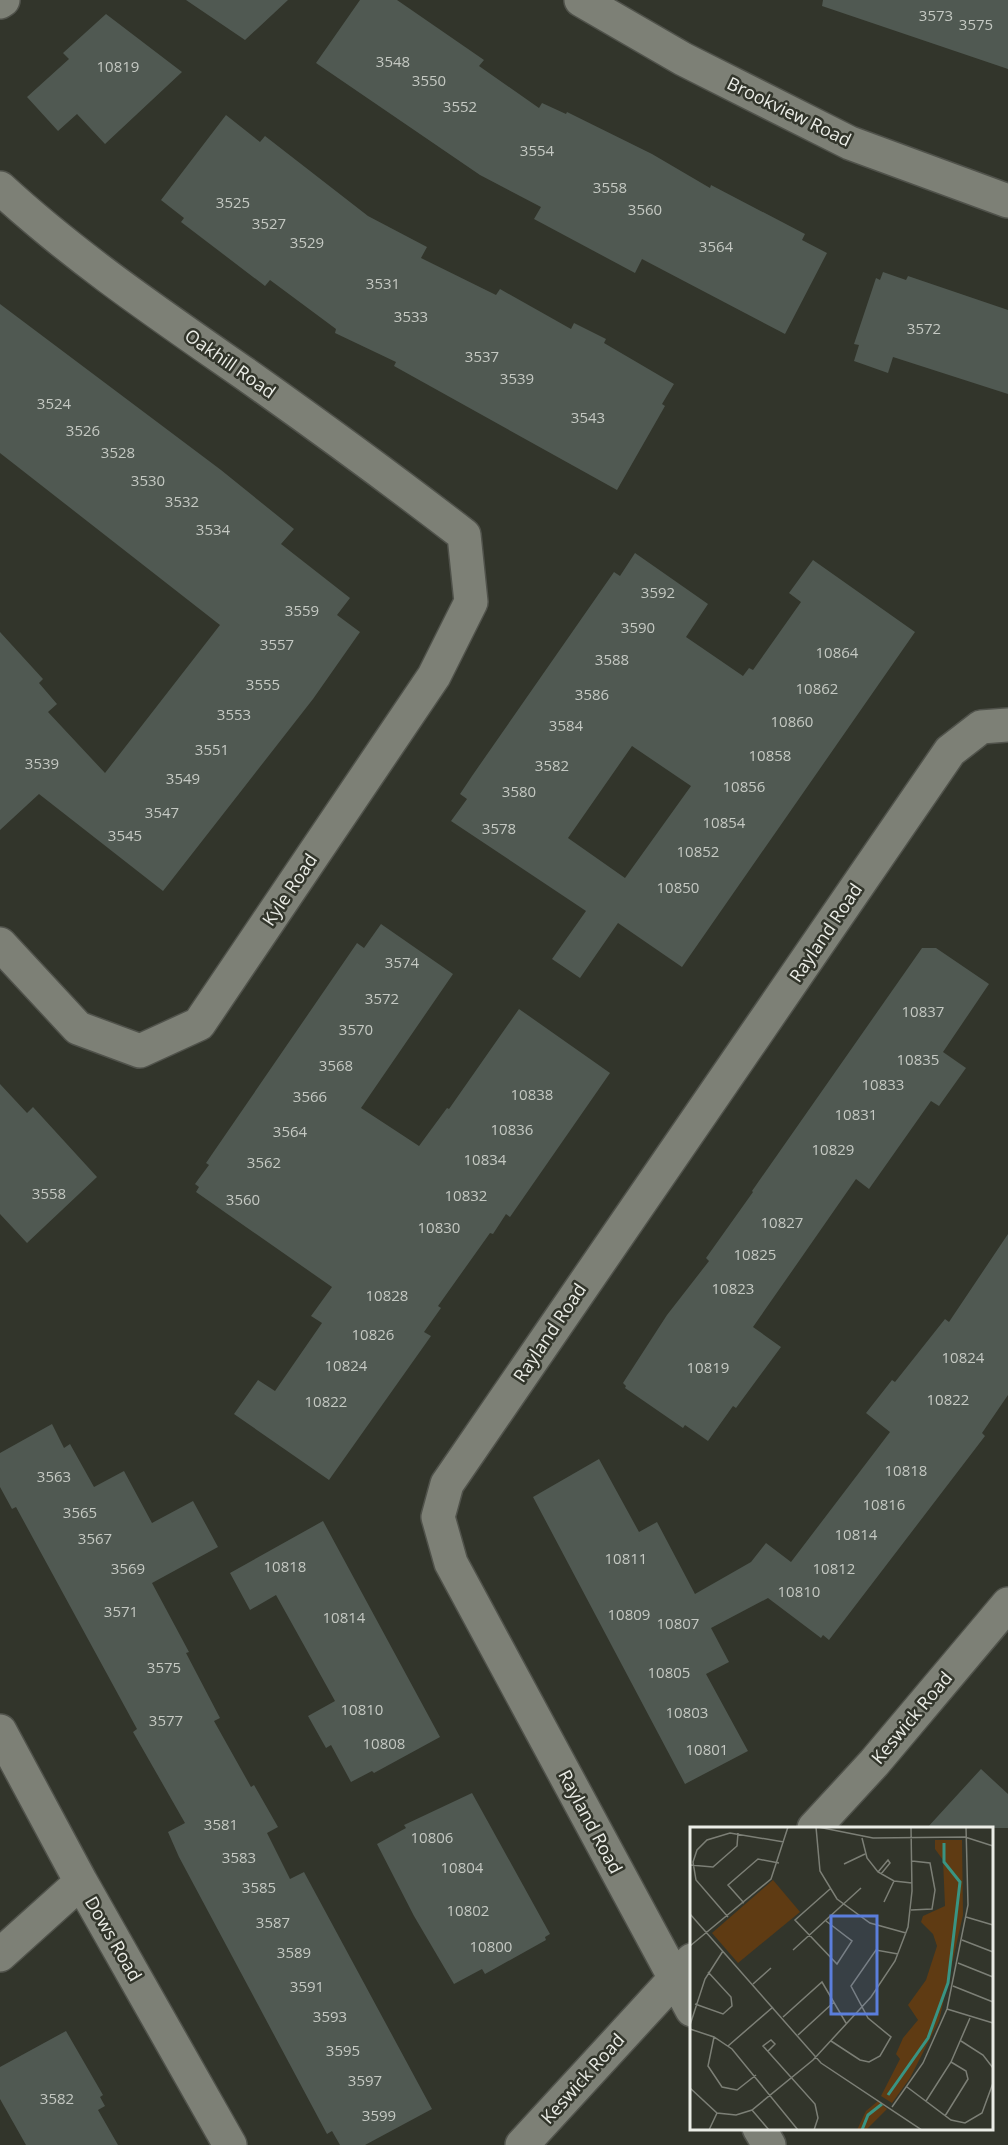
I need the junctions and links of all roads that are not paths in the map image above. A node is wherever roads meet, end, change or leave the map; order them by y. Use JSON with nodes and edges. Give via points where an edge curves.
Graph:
{"nodes":[{"id":1,"x":581,"y":0,"type":"edge"},
{"id":2,"x":0,"y":188,"type":"edge"},
{"id":3,"x":1008,"y":201,"type":"edge"},
{"id":4,"x":464,"y":535,"type":"joint"},
{"id":5,"x":1008,"y":725,"type":"edge"},
{"id":6,"x":0,"y":944,"type":"edge"},
{"id":7,"x":1008,"y":1604,"type":"edge"},
{"id":8,"x":0,"y":1731,"type":"edge"},
{"id":9,"x":815,"y":1827,"type":"edge"},
{"id":10,"x":81,"y":1882,"type":"junction"},
{"id":11,"x":0,"y":1954,"type":"edge"},
{"id":12,"x":683,"y":1969,"type":"edge"},
{"id":13,"x":690,"y":2001,"type":"edge"},
{"id":14,"x":760,"y":2130,"type":"edge"},
{"id":15,"x":230,"y":2145,"type":"edge"},
{"id":16,"x":522,"y":2145,"type":"edge"},
{"id":17,"x":770,"y":2145,"type":"edge"}],
"edges":[{"from":1,"to":3,"type":"street","name":"Brookview Road","via":[[683,59],[850,143]]},
{"from":2,"to":4,"type":"street","name":"Oakhill Road","via":[[38,223],[360,454]]},
{"from":4,"to":6,"type":"street","name":"Kyle Road","via":[[471,602],[434,676],[199,1024],[140,1051],[78,1028]]},
{"from":5,"to":12,"type":"street","name":"Rayland Road","via":[[981,727],[950,751],[447,1484],[438,1517],[451,1563]]},
{"from":7,"to":9,"type":"street","name":"Keswick Road"},
{"from":8,"to":10,"type":"street","name":"Dows Road"},
{"from":10,"to":11,"type":"street"},
{"from":10,"to":15,"type":"street","name":"Dows Road"},
{"from":12,"to":13,"type":"street","name":"Rayland Road"},
{"from":12,"to":16,"type":"street","name":"Keswick Road"},
{"from":14,"to":17,"type":"street"}]}
